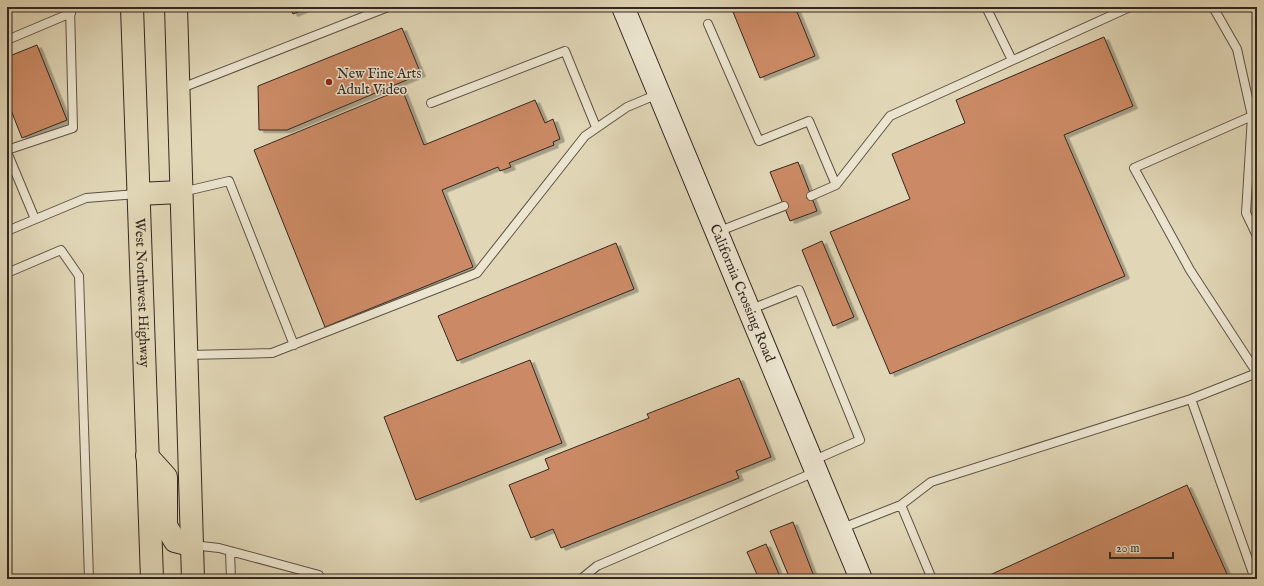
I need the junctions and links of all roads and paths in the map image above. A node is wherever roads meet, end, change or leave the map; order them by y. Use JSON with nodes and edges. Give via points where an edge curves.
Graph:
{"nodes":[{"id":1,"x":132,"y":7,"type":"edge"},
{"id":2,"x":176,"y":7,"type":"edge"},
{"id":3,"x":388,"y":7,"type":"edge"},
{"id":4,"x":623,"y":7,"type":"edge"},
{"id":5,"x":986,"y":7,"type":"edge"},
{"id":6,"x":1130,"y":7,"type":"edge"},
{"id":7,"x":1213,"y":7,"type":"edge"},
{"id":8,"x":70,"y":10,"type":"edge"},
{"id":9,"x":708,"y":24,"type":"dead end"},
{"id":10,"x":7,"y":40,"type":"edge"},
{"id":11,"x":1012,"y":60,"type":"junction"},
{"id":12,"x":178,"y":90,"type":"junction"},
{"id":13,"x":659,"y":94,"type":"junction"},
{"id":14,"x":431,"y":104,"type":"dead end"},
{"id":15,"x":1252,"y":116,"type":"junction"},
{"id":16,"x":596,"y":127,"type":"junction"},
{"id":17,"x":7,"y":151,"type":"edge"},
{"id":18,"x":836,"y":185,"type":"junction"},
{"id":19,"x":181,"y":192,"type":"junction"},
{"id":20,"x":138,"y":194,"type":"junction"},
{"id":21,"x":811,"y":196,"type":"dead end"},
{"id":22,"x":784,"y":206,"type":"dead end"},
{"id":23,"x":35,"y":219,"type":"junction"},
{"id":24,"x":7,"y":230,"type":"edge"},
{"id":25,"x":716,"y":233,"type":"junction"},
{"id":26,"x":1257,"y":236,"type":"edge"},
{"id":27,"x":7,"y":273,"type":"edge"},
{"id":28,"x":749,"y":310,"type":"junction"},
{"id":29,"x":294,"y":345,"type":"junction"},
{"id":30,"x":186,"y":355,"type":"junction"},
{"id":31,"x":1191,"y":399,"type":"junction"},
{"id":32,"x":147,"y":456,"type":"junction"},
{"id":33,"x":813,"y":467,"type":"junction"},
{"id":34,"x":901,"y":505,"type":"junction"},
{"id":35,"x":840,"y":529,"type":"junction"},
{"id":36,"x":191,"y":545,"type":"junction"},
{"id":37,"x":230,"y":551,"type":"junction"},
{"id":38,"x":89,"y":579,"type":"edge"},
{"id":39,"x":152,"y":579,"type":"edge"},
{"id":40,"x":193,"y":579,"type":"edge"},
{"id":41,"x":231,"y":579,"type":"edge"},
{"id":42,"x":320,"y":579,"type":"edge"},
{"id":43,"x":581,"y":579,"type":"edge"},
{"id":44,"x":861,"y":579,"type":"edge"},
{"id":45,"x":932,"y":579,"type":"edge"},
{"id":46,"x":1255,"y":579,"type":"edge"}],
"edges":[{"from":1,"to":20,"type":"main road","name":"West Northwest Highway"},
{"from":2,"to":12,"type":"main road"},
{"from":3,"to":12,"type":"lane"},
{"from":4,"to":13,"type":"street","name":"California Crossing Road"},
{"from":5,"to":11,"type":"lane"},
{"from":6,"to":11,"type":"lane"},
{"from":7,"to":15,"type":"lane","via":[[1237,49]]},
{"from":8,"to":10,"type":"lane"},
{"from":8,"to":17,"type":"lane","via":[[73,128]]},
{"from":9,"to":18,"type":"lane","via":[[759,141],[809,121]]},
{"from":11,"to":18,"type":"lane","via":[[890,116]]},
{"from":12,"to":19,"type":"main road"},
{"from":13,"to":16,"type":"lane","via":[[627,107]]},
{"from":13,"to":25,"type":"street","name":"California Crossing Road"},
{"from":14,"to":16,"type":"lane","via":[[565,51]]},
{"from":15,"to":26,"type":"lane","via":[[1246,212]]},
{"from":15,"to":31,"type":"lane","via":[[1134,168],[1190,270],[1257,373]]},
{"from":16,"to":29,"type":"lane","via":[[585,136],[477,273]]},
{"from":17,"to":23,"type":"lane"},
{"from":18,"to":21,"type":"lane"},
{"from":19,"to":20,"type":"main road"},
{"from":19,"to":29,"type":"lane","via":[[229,181]]},
{"from":19,"to":30,"type":"main road"},
{"from":20,"to":23,"type":"lane","via":[[86,198]]},
{"from":20,"to":32,"type":"main road","name":"West Northwest Highway"},
{"from":22,"to":25,"type":"lane"},
{"from":23,"to":24,"type":"lane"},
{"from":25,"to":28,"type":"street","name":"California Crossing Road"},
{"from":27,"to":38,"type":"lane","via":[[61,250],[79,276]]},
{"from":28,"to":33,"type":"street","name":"California Crossing Road"},
{"from":28,"to":33,"type":"lane","via":[[799,290],[860,440]]},
{"from":29,"to":30,"type":"lane","via":[[272,353]]},
{"from":30,"to":36,"type":"main road"},
{"from":31,"to":34,"type":"lane","via":[[931,482]]},
{"from":31,"to":46,"type":"lane"},
{"from":32,"to":36,"type":"main road","via":[[166,477],[166,526],[175,541]]},
{"from":32,"to":39,"type":"main road","name":"West Northwest Highway"},
{"from":33,"to":35,"type":"street","name":"California Crossing Road"},
{"from":33,"to":43,"type":"lane","via":[[597,566]]},
{"from":34,"to":35,"type":"lane"},
{"from":34,"to":45,"type":"lane"},
{"from":35,"to":44,"type":"street","name":"California Crossing Road"},
{"from":36,"to":37,"type":"lane"},
{"from":36,"to":40,"type":"main road"},
{"from":37,"to":41,"type":"lane"},
{"from":37,"to":42,"type":"lane","via":[[319,575]]}]}
